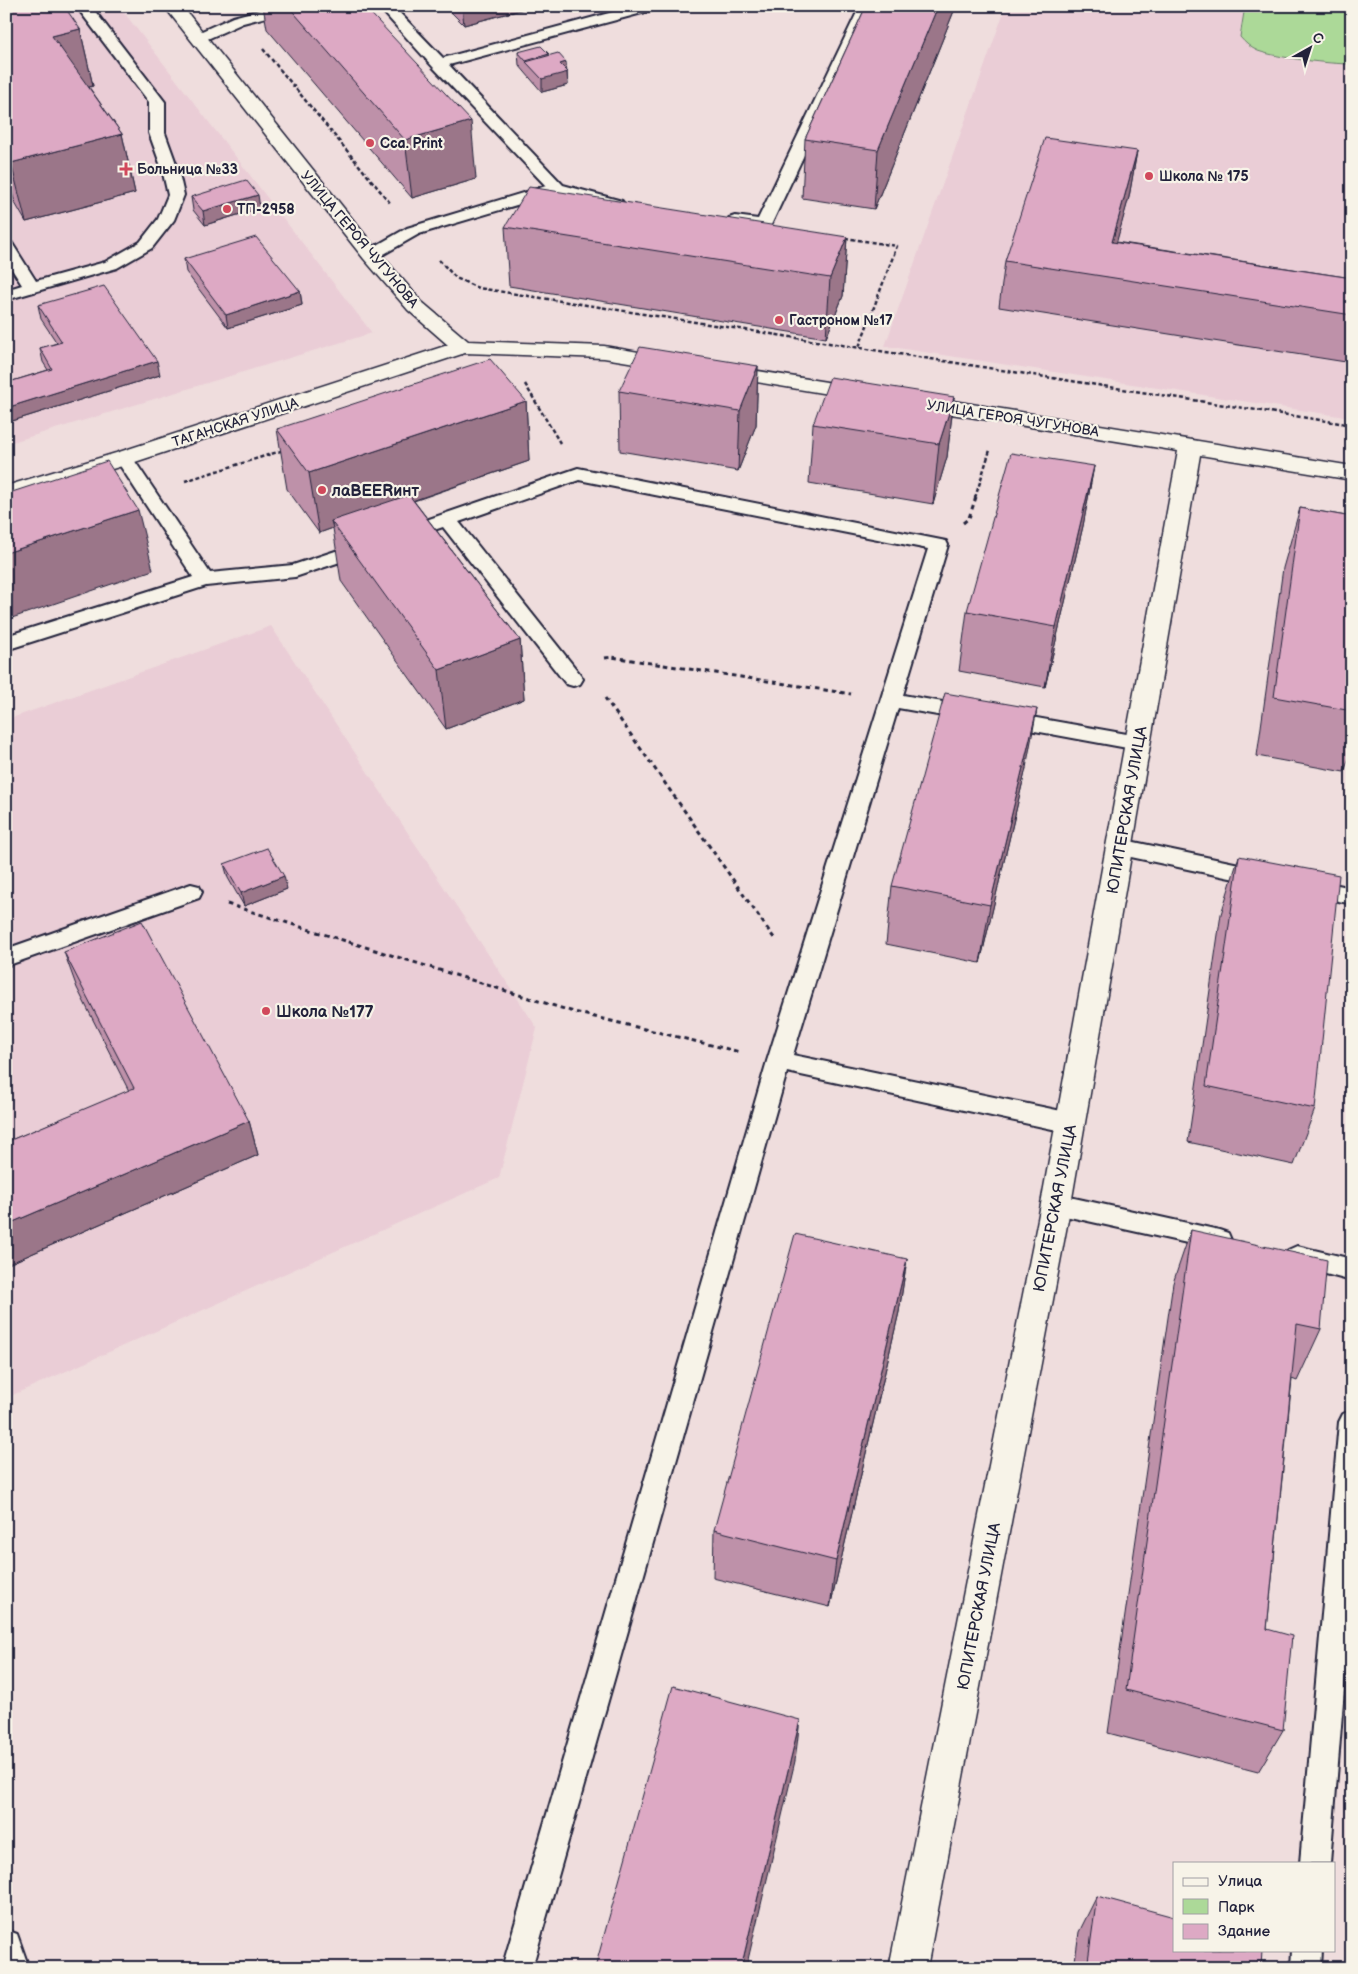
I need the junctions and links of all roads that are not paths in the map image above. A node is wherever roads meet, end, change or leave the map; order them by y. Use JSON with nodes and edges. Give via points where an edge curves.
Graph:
{"nodes":[{"id":1,"x":83,"y":6,"type":"edge"},
{"id":2,"x":173,"y":6,"type":"edge"},
{"id":3,"x":292,"y":6,"type":"edge"},
{"id":4,"x":385,"y":6,"type":"edge"},
{"id":5,"x":652,"y":6,"type":"edge"},
{"id":6,"x":867,"y":6,"type":"edge"},
{"id":7,"x":198,"y":38,"type":"junction"},
{"id":8,"x":438,"y":64,"type":"junction"},
{"id":9,"x":557,"y":188,"type":"junction"},
{"id":10,"x":628,"y":206,"type":"edge"},
{"id":11,"x":724,"y":220,"type":"edge"},
{"id":12,"x":6,"y":246,"type":"edge"},
{"id":13,"x":371,"y":255,"type":"junction"},
{"id":14,"x":32,"y":288,"type":"junction"},
{"id":15,"x":6,"y":295,"type":"edge"},
{"id":16,"x":463,"y":347,"type":"junction"},
{"id":17,"x":1190,"y":447,"type":"junction"},
{"id":18,"x":124,"y":458,"type":"junction"},
{"id":19,"x":1352,"y":473,"type":"edge"},
{"id":20,"x":6,"y":494,"type":"edge"},
{"id":21,"x":447,"y":519,"type":"junction"},
{"id":22,"x":205,"y":580,"type":"junction"},
{"id":23,"x":6,"y":644,"type":"edge"},
{"id":24,"x":568,"y":673,"type":"road end"},
{"id":25,"x":891,"y":700,"type":"junction"},
{"id":26,"x":1138,"y":742,"type":"junction"},
{"id":27,"x":1120,"y":847,"type":"junction"},
{"id":28,"x":191,"y":892,"type":"road end"},
{"id":29,"x":1352,"y":896,"type":"edge"},
{"id":30,"x":6,"y":958,"type":"edge"},
{"id":31,"x":779,"y":1062,"type":"junction"},
{"id":32,"x":1071,"y":1122,"type":"junction"},
{"id":33,"x":1056,"y":1204,"type":"junction"},
{"id":34,"x":1237,"y":1244,"type":"edge"},
{"id":35,"x":1275,"y":1253,"type":"edge"},
{"id":36,"x":1352,"y":1270,"type":"edge"},
{"id":37,"x":1352,"y":1422,"type":"edge"},
{"id":38,"x":1314,"y":1862,"type":"edge"},
{"id":39,"x":6,"y":1945,"type":"edge"},
{"id":40,"x":1307,"y":1952,"type":"edge"},
{"id":41,"x":14,"y":1968,"type":"edge"},
{"id":42,"x":516,"y":1968,"type":"edge"},
{"id":43,"x":908,"y":1968,"type":"edge"},
{"id":44,"x":1306,"y":1968,"type":"edge"}],
"edges":[{"from":1,"to":14,"type":"lane","via":[[157,102],[157,133],[176,195],[166,220],[146,245],[111,265]]},
{"from":2,"to":7,"type":"street","name":"УЛИЦА ГЕРОЯ ЧУГУНОВА"},
{"from":3,"to":7,"type":"lane","via":[[238,20]]},
{"from":4,"to":8,"type":"lane"},
{"from":5,"to":8,"type":"lane"},
{"from":6,"to":11,"type":"lane","via":[[763,225]]},
{"from":7,"to":13,"type":"street","name":"УЛИЦА ГЕРОЯ ЧУГУНОВА"},
{"from":8,"to":9,"type":"lane"},
{"from":9,"to":10,"type":"lane"},
{"from":9,"to":13,"type":"lane","via":[[413,231]]},
{"from":12,"to":14,"type":"lane"},
{"from":13,"to":16,"type":"street","name":"УЛИЦА ГЕРОЯ ЧУГУНОВА","via":[[415,306]]},
{"from":14,"to":15,"type":"lane"},
{"from":16,"to":17,"type":"street","name":"УЛИЦА ГЕРОЯ ЧУГУНОВА","via":[[604,352]]},
{"from":16,"to":18,"type":"street","name":"ТАГАНСКАЯ УЛИЦА"},
{"from":17,"to":19,"type":"street","name":"УЛИЦА ГЕРОЯ ЧУГУНОВА"},
{"from":17,"to":26,"type":"street","name":"ЮПИТЕРСКАЯ УЛИЦА"},
{"from":18,"to":20,"type":"street","name":"ТАГАНСКАЯ УЛИЦА"},
{"from":18,"to":22,"type":"lane"},
{"from":21,"to":22,"type":"lane","via":[[295,571]]},
{"from":21,"to":24,"type":"lane"},
{"from":21,"to":25,"type":"lane","via":[[578,474],[939,545]]},
{"from":22,"to":23,"type":"lane"},
{"from":25,"to":26,"type":"lane"},
{"from":25,"to":31,"type":"lane"},
{"from":26,"to":27,"type":"street","name":"ЮПИТЕРСКАЯ УЛИЦА"},
{"from":27,"to":29,"type":"lane"},
{"from":27,"to":32,"type":"street","name":"ЮПИТЕРСКАЯ УЛИЦА"},
{"from":28,"to":30,"type":"lane"},
{"from":31,"to":32,"type":"lane"},
{"from":31,"to":42,"type":"lane"},
{"from":32,"to":33,"type":"street","name":"ЮПИТЕРСКАЯ УЛИЦА"},
{"from":33,"to":34,"type":"lane"},
{"from":33,"to":43,"type":"street","name":"ЮПИТЕРСКАЯ УЛИЦА"},
{"from":35,"to":36,"type":"lane"},
{"from":37,"to":38,"type":"lane"},
{"from":39,"to":41,"type":"lane"},
{"from":40,"to":44,"type":"lane"}]}
